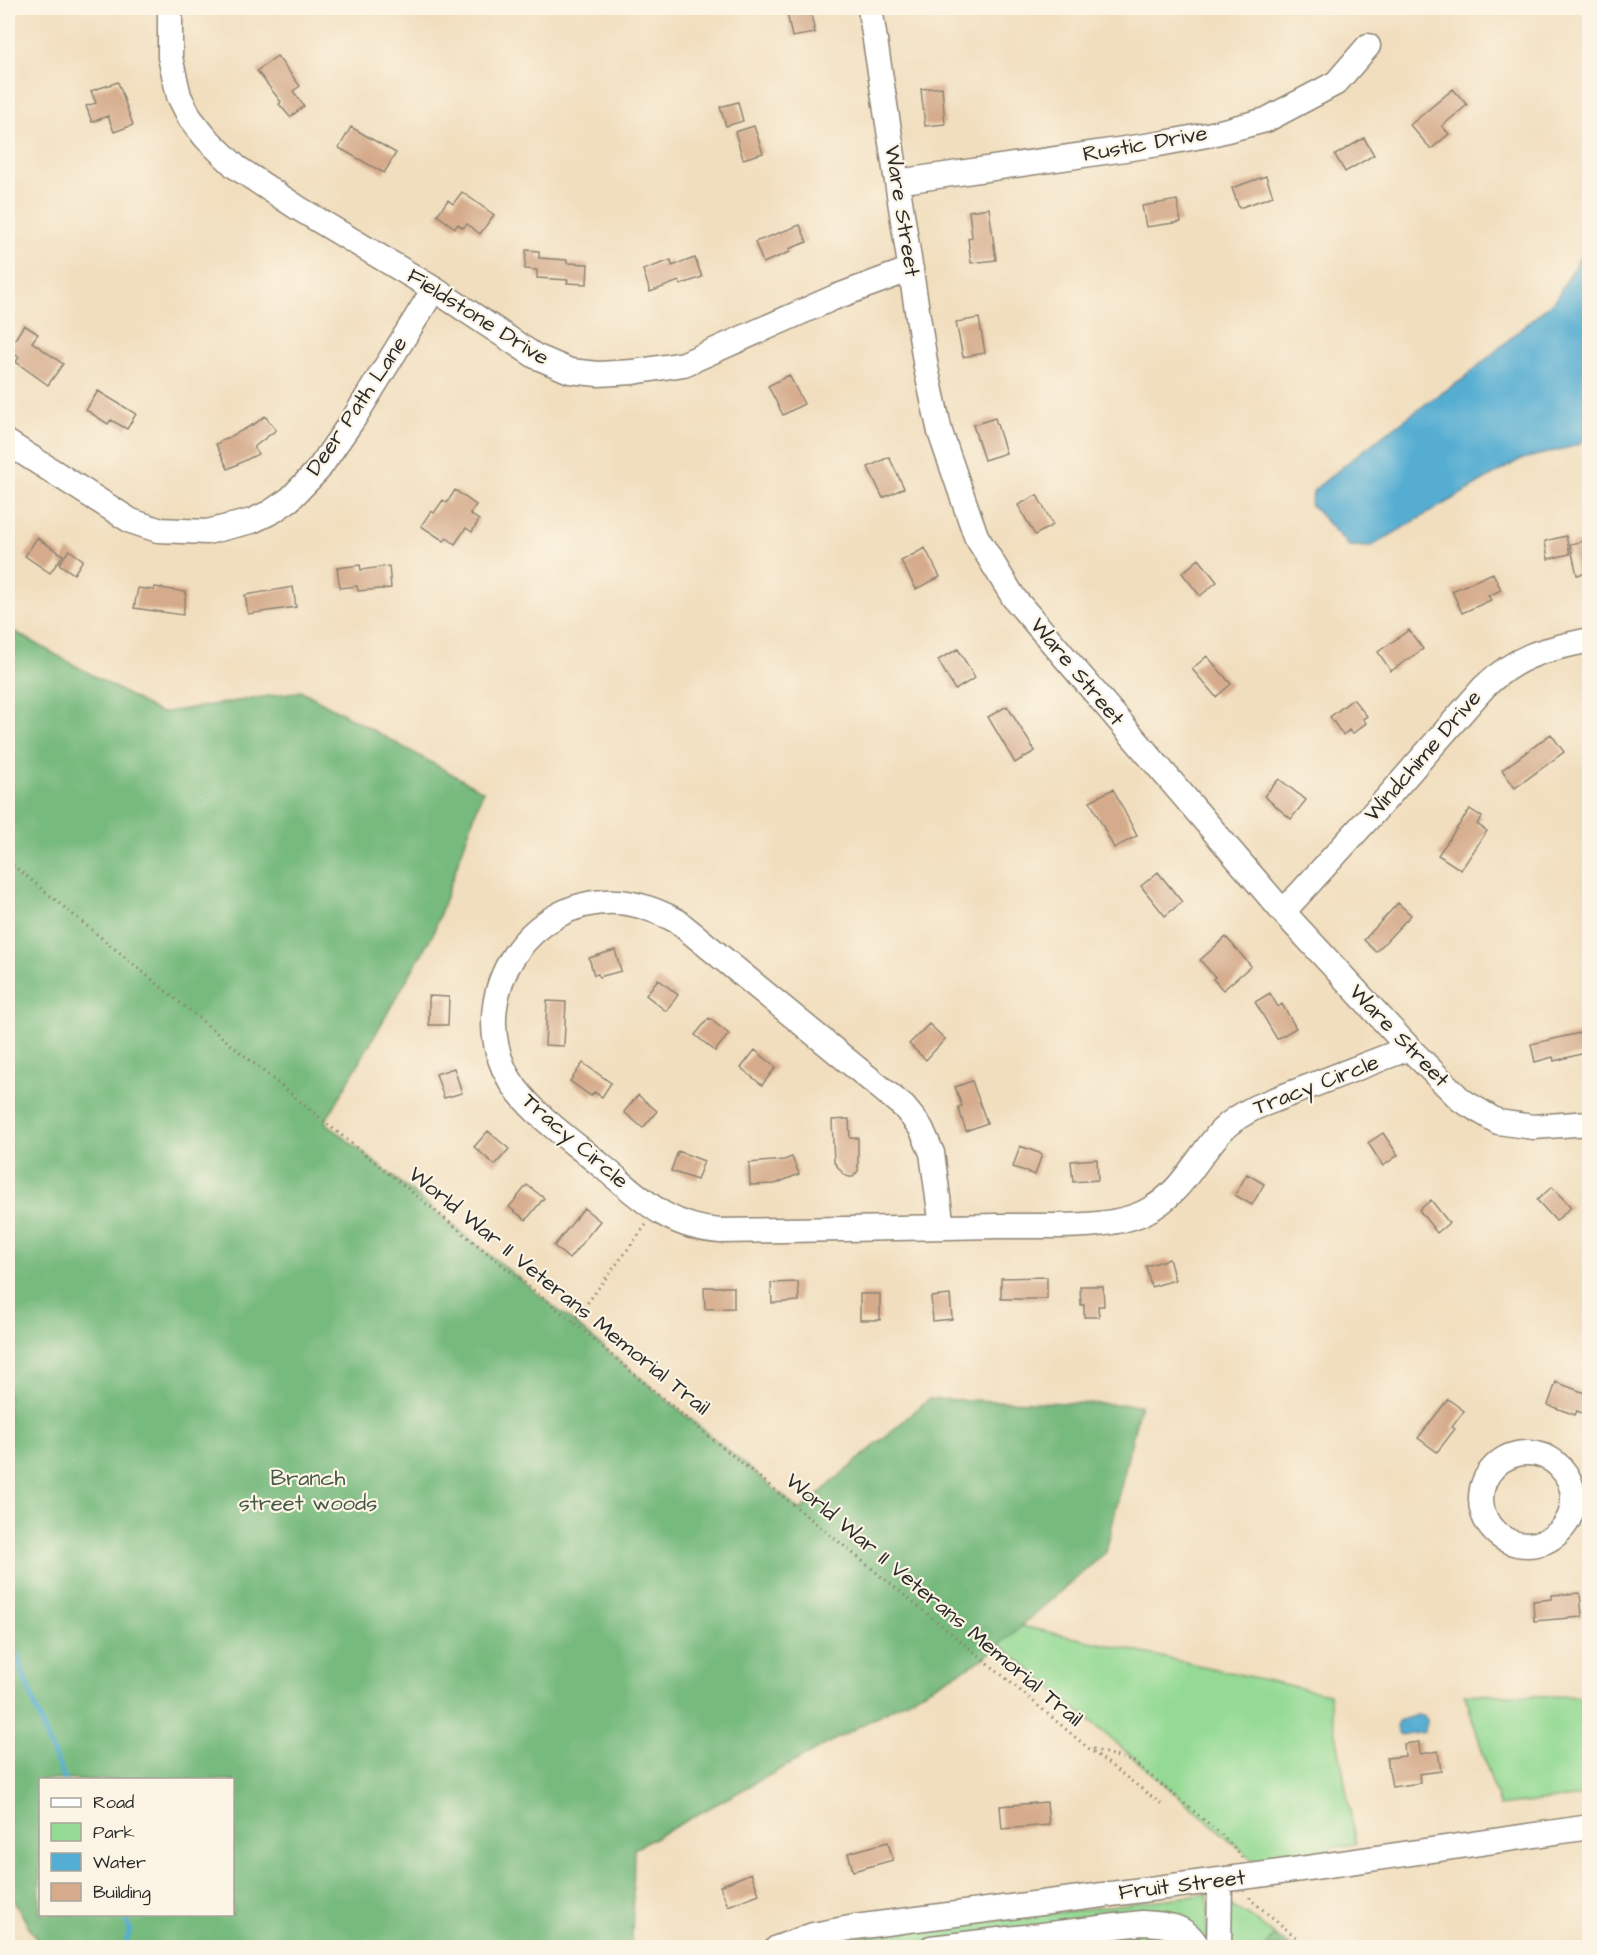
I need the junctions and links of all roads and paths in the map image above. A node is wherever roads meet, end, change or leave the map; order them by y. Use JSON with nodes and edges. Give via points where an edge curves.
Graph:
{"nodes":[{"id":1,"x":170,"y":8,"type":"edge"},
{"id":2,"x":870,"y":8,"type":"edge"},
{"id":3,"x":1368,"y":46,"type":"dead end"},
{"id":4,"x":897,"y":182,"type":"junction"},
{"id":5,"x":911,"y":269,"type":"junction"},
{"id":6,"x":434,"y":288,"type":"junction"},
{"id":7,"x":8,"y":443,"type":"edge"},
{"id":8,"x":1590,"y":640,"type":"edge"},
{"id":9,"x":8,"y":861,"type":"edge"},
{"id":10,"x":1283,"y":912,"type":"junction"},
{"id":11,"x":1409,"y":1048,"type":"junction"},
{"id":12,"x":1590,"y":1124,"type":"edge"},
{"id":13,"x":657,"y":1210,"type":"junction"},
{"id":14,"x":942,"y":1227,"type":"junction"},
{"id":15,"x":573,"y":1322,"type":"junction"},
{"id":16,"x":1088,"y":1748,"type":"junction"},
{"id":17,"x":1164,"y":1806,"type":"dead end"},
{"id":18,"x":1590,"y":1827,"type":"edge"},
{"id":19,"x":1246,"y":1876,"type":"junction"},
{"id":20,"x":1220,"y":1880,"type":"junction"},
{"id":21,"x":777,"y":1947,"type":"edge"},
{"id":22,"x":931,"y":1947,"type":"edge"},
{"id":23,"x":1198,"y":1947,"type":"edge"},
{"id":24,"x":1219,"y":1947,"type":"edge"},
{"id":25,"x":1309,"y":1947,"type":"edge"}],
"edges":[{"from":1,"to":6,"type":"street","name":"Fieldstone Drive","via":[[173,76],[189,118],[206,138],[236,167],[289,202]]},
{"from":2,"to":4,"type":"street","name":"Ware Street"},
{"from":3,"to":4,"type":"street","name":"Rustic Drive","via":[[1336,83],[1266,120],[1159,144]]},
{"from":4,"to":5,"type":"street","name":"Ware Street"},
{"from":5,"to":6,"type":"street","name":"Fieldstone Drive","via":[[833,298],[684,364],[598,374],[570,371],[535,356]]},
{"from":5,"to":10,"type":"street","name":"Ware Street","via":[[940,432],[976,536],[1014,598]]},
{"from":6,"to":7,"type":"street","name":"Deer Path Lane","via":[[318,470],[290,499],[252,521],[207,532],[158,530],[131,521]]},
{"from":8,"to":10,"type":"street","name":"Windchime Drive","via":[[1527,656],[1499,673]]},
{"from":9,"to":15,"type":"path","name":"World War II Veterans Memorial Trail"},
{"from":10,"to":11,"type":"street","name":"Ware Street"},
{"from":11,"to":12,"type":"street","name":"Ware Street","via":[[1461,1100],[1498,1122],[1533,1127]]},
{"from":11,"to":14,"type":"street","name":"Tracy Circle","via":[[1243,1113],[1221,1131],[1174,1192],[1146,1212],[1094,1224]]},
{"from":13,"to":14,"type":"street","name":"Tracy Circle","via":[[671,1220],[701,1230]]},
{"from":13,"to":14,"type":"street","name":"Tracy Circle","via":[[522,1097],[505,1070],[497,1047],[494,1007],[509,962],[541,926],[584,905],[632,904],[677,921],[896,1100],[921,1128],[932,1153]]},
{"from":13,"to":15,"type":"path"},
{"from":15,"to":16,"type":"path","name":"World War II Veterans Memorial Trail"},
{"from":16,"to":17,"type":"path","name":"World War II Veterans Memorial Trail"},
{"from":16,"to":19,"type":"path","name":"World War II Veterans Memorial Trail","via":[[1134,1762],[1220,1833],[1240,1854]]},
{"from":18,"to":19,"type":"street","name":"Fruit Street"},
{"from":19,"to":20,"type":"street","name":"Fruit Street"},
{"from":19,"to":25,"type":"path","name":"World War II Veterans Memorial Trail","via":[[1250,1899]]},
{"from":20,"to":21,"type":"street","name":"Fruit Street","via":[[855,1927]]},
{"from":20,"to":24,"type":"street"},
{"from":22,"to":23,"type":"street","via":[[1161,1923],[1192,1936]]}]}
